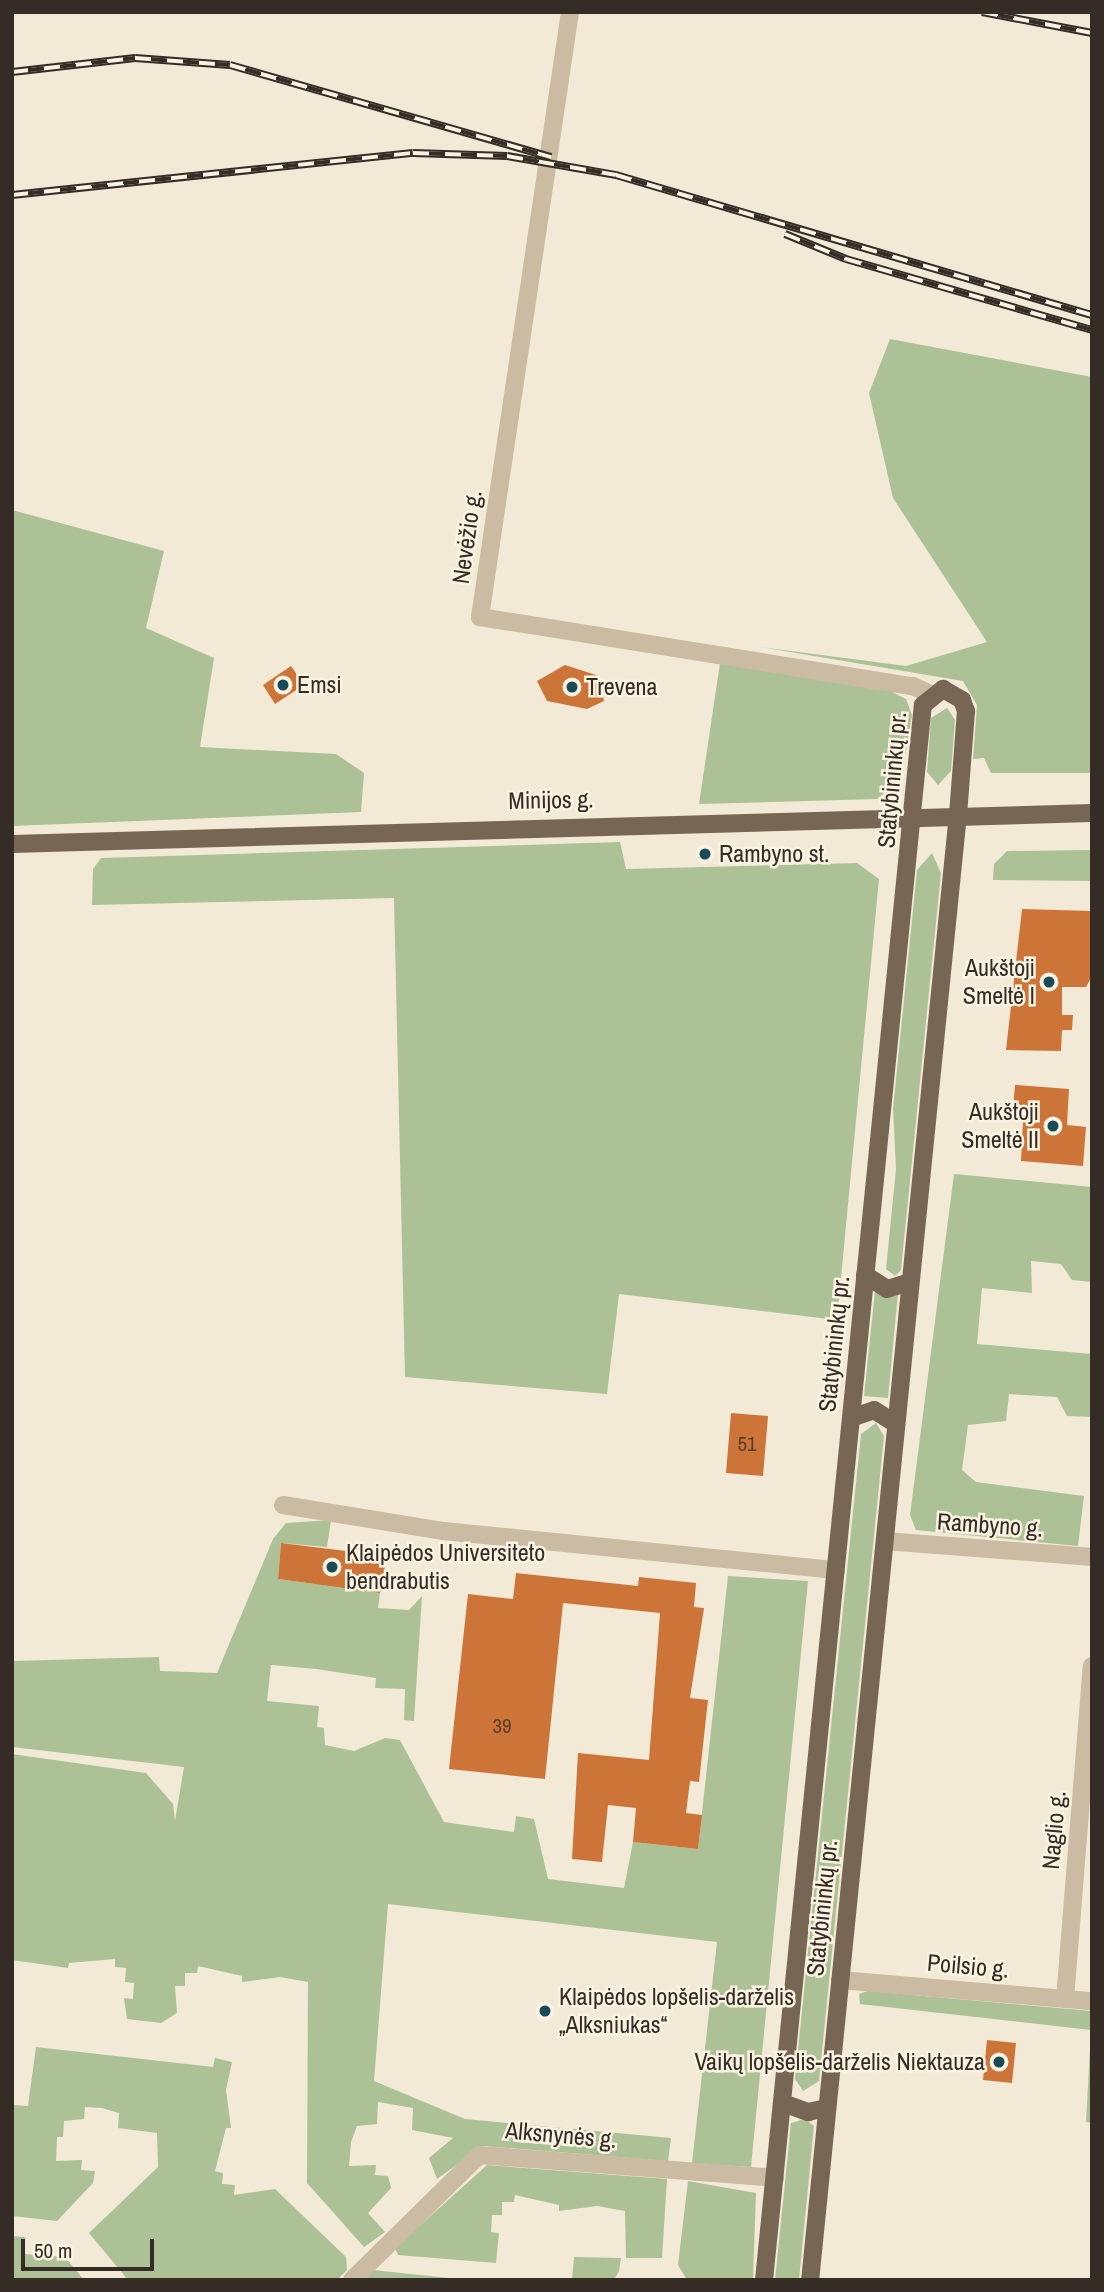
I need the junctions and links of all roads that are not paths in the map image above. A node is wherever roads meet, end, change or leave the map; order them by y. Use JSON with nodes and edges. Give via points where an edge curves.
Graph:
{"nodes":[{"id":1,"x":570,"y":12,"type":"edge"},
{"id":2,"x":930,"y":694,"type":"junction"},
{"id":3,"x":1092,"y":813,"type":"edge"},
{"id":4,"x":958,"y":814,"type":"junction"},
{"id":5,"x":914,"y":816,"type":"junction"},
{"id":6,"x":12,"y":844,"type":"edge"},
{"id":7,"x":865,"y":1275,"type":"junction"},
{"id":8,"x":910,"y":1282,"type":"junction"},
{"id":9,"x":851,"y":1419,"type":"junction"},
{"id":10,"x":896,"y":1423,"type":"junction"},
{"id":11,"x":282,"y":1505,"type":"dead end"},
{"id":12,"x":885,"y":1541,"type":"junction"},
{"id":13,"x":1092,"y":1557,"type":"edge"},
{"id":14,"x":836,"y":1570,"type":"junction"},
{"id":15,"x":1092,"y":1666,"type":"edge"},
{"id":16,"x":839,"y":1980,"type":"junction"},
{"id":17,"x":1065,"y":1999,"type":"junction"},
{"id":18,"x":1092,"y":2001,"type":"edge"},
{"id":19,"x":783,"y":2103,"type":"junction"},
{"id":20,"x":827,"y":2108,"type":"junction"},
{"id":21,"x":775,"y":2178,"type":"junction"},
{"id":22,"x":352,"y":2280,"type":"edge"},
{"id":23,"x":764,"y":2280,"type":"edge"},
{"id":24,"x":810,"y":2280,"type":"edge"}],
"edges":[{"from":1,"to":2,"type":"street","name":"Nevėžio g.","via":[[480,617],[914,686]]},
{"from":2,"to":4,"type":"main road","name":"Statybininkų pr.","via":[[954,693],[966,711]]},
{"from":2,"to":5,"type":"main road","name":"Statybininkų pr.","via":[[923,705]]},
{"from":3,"to":4,"type":"main road","name":"Minijos g."},
{"from":4,"to":5,"type":"main road","name":"Minijos g."},
{"from":4,"to":8,"type":"main road","name":"Statybininkų pr."},
{"from":5,"to":6,"type":"main road","name":"Minijos g."},
{"from":5,"to":7,"type":"main road","name":"Statybininkų pr."},
{"from":7,"to":8,"type":"main road","via":[[887,1289]]},
{"from":7,"to":9,"type":"main road","name":"Statybininkų pr."},
{"from":8,"to":10,"type":"main road","name":"Statybininkų pr."},
{"from":9,"to":10,"type":"main road","via":[[874,1410]]},
{"from":9,"to":14,"type":"main road","name":"Statybininkų pr."},
{"from":10,"to":12,"type":"main road","name":"Statybininkų pr."},
{"from":11,"to":14,"type":"street","via":[[444,1531]]},
{"from":12,"to":13,"type":"street","name":"Rambyno g."},
{"from":12,"to":16,"type":"main road","name":"Statybininkų pr."},
{"from":14,"to":19,"type":"main road","name":"Statybininkų pr."},
{"from":15,"to":17,"type":"street","name":"Naglio g."},
{"from":16,"to":17,"type":"street","name":"Poilsio g."},
{"from":16,"to":20,"type":"main road","name":"Statybininkų pr."},
{"from":17,"to":18,"type":"street","name":"Poilsio g."},
{"from":19,"to":20,"type":"main road","via":[[808,2112]]},
{"from":19,"to":21,"type":"main road","name":"Statybininkų pr."},
{"from":20,"to":24,"type":"main road","name":"Statybininkų pr."},
{"from":21,"to":22,"type":"street","name":"Alksnynės g.","via":[[479,2155]]},
{"from":21,"to":23,"type":"main road","name":"Statybininkų pr."}]}
